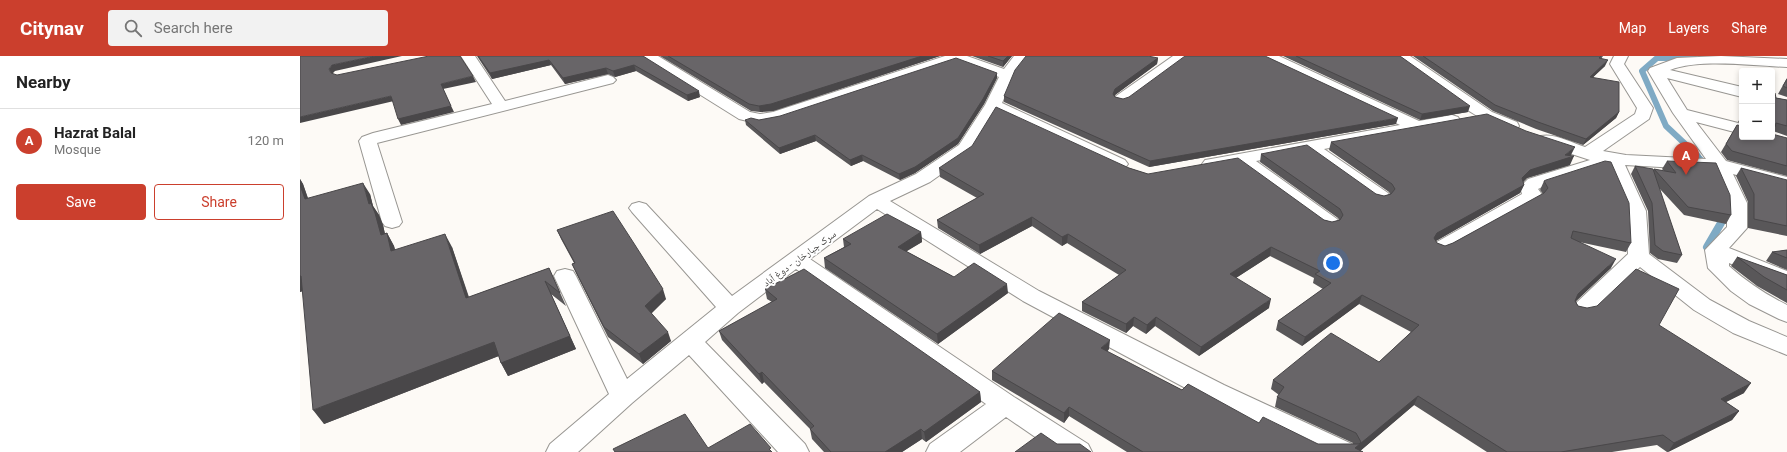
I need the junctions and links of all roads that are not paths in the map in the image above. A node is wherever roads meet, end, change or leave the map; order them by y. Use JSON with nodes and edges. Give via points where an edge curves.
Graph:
{"nodes":[{"id":1,"x":468,"y":56,"type":"edge"},
{"id":2,"x":648,"y":56,"type":"edge"},
{"id":3,"x":1021,"y":56,"type":"edge"},
{"id":4,"x":1182,"y":56,"type":"edge"},
{"id":5,"x":1267,"y":56,"type":"edge"},
{"id":6,"x":1400,"y":56,"type":"edge"},
{"id":7,"x":1621,"y":56,"type":"edge"},
{"id":8,"x":955,"y":57,"type":"edge"},
{"id":9,"x":1787,"y":63,"type":"edge"},
{"id":10,"x":1655,"y":71,"type":"junction"},
{"id":11,"x":1007,"y":75,"type":"junction"},
{"id":12,"x":608,"y":80,"type":"dead end"},
{"id":13,"x":1739,"y":91,"type":"edge"},
{"id":14,"x":1122,"y":99,"type":"edge"},
{"id":15,"x":993,"y":105,"type":"junction"},
{"id":16,"x":501,"y":106,"type":"junction"},
{"id":17,"x":1681,"y":113,"type":"junction"},
{"id":18,"x":1486,"y":115,"type":"junction"},
{"id":19,"x":1416,"y":126,"type":"junction"},
{"id":20,"x":1739,"y":128,"type":"edge"},
{"id":21,"x":1309,"y":146,"type":"junction"},
{"id":22,"x":1587,"y":154,"type":"junction"},
{"id":23,"x":1613,"y":158,"type":"junction"},
{"id":24,"x":1242,"y":159,"type":"junction"},
{"id":25,"x":1720,"y":165,"type":"junction"},
{"id":26,"x":1195,"y":167,"type":"edge"},
{"id":27,"x":1135,"y":171,"type":"edge"},
{"id":28,"x":1787,"y":183,"type":"edge"},
{"id":29,"x":1382,"y":197,"type":"edge"},
{"id":30,"x":876,"y":200,"type":"junction"},
{"id":31,"x":639,"y":208,"type":"dead end"},
{"id":32,"x":392,"y":222,"type":"dead end"},
{"id":33,"x":1330,"y":223,"type":"edge"},
{"id":34,"x":1442,"y":247,"type":"edge"},
{"id":35,"x":1715,"y":250,"type":"junction"},
{"id":36,"x":1639,"y":256,"type":"junction"},
{"id":37,"x":796,"y":259,"type":"junction"},
{"id":38,"x":565,"y":276,"type":"dead end"},
{"id":39,"x":1787,"y":280,"type":"edge"},
{"id":40,"x":730,"y":308,"type":"junction"},
{"id":41,"x":1583,"y":309,"type":"edge"},
{"id":42,"x":1787,"y":314,"type":"edge"},
{"id":43,"x":690,"y":340,"type":"junction"},
{"id":44,"x":1787,"y":347,"type":"edge"},
{"id":45,"x":623,"y":396,"type":"junction"},
{"id":46,"x":1005,"y":404,"type":"junction"},
{"id":47,"x":560,"y":452,"type":"edge"},
{"id":48,"x":795,"y":452,"type":"edge"},
{"id":49,"x":940,"y":452,"type":"edge"},
{"id":50,"x":1078,"y":452,"type":"edge"},
{"id":51,"x":1342,"y":452,"type":"edge"}],
"edges":[{"from":1,"to":16,"type":"street"},
{"from":2,"to":8,"type":"street","via":[[745,116],[760,120]]},
{"from":3,"to":11,"type":"street","name":"سرک جبارخان - دوغ آباد"},
{"from":4,"to":14,"type":"street"},
{"from":5,"to":19,"type":"street"},
{"from":6,"to":18,"type":"street"},
{"from":7,"to":22,"type":"street","via":[[1618,64],[1645,108],[1642,116]]},
{"from":8,"to":11,"type":"street"},
{"from":9,"to":10,"type":"street","via":[[1712,60],[1677,62]]},
{"from":10,"to":13,"type":"street"},
{"from":10,"to":17,"type":"street"},
{"from":11,"to":15,"type":"street","name":"سرک جبارخان - دوغ آباد"},
{"from":12,"to":16,"type":"street"},
{"from":15,"to":27,"type":"street"},
{"from":15,"to":30,"type":"street","name":"سرک جبارخان - دوغ آباد","via":[[965,149],[923,178]]},
{"from":16,"to":32,"type":"street","via":[[368,141]]},
{"from":17,"to":20,"type":"street"},
{"from":17,"to":25,"type":"street"},
{"from":18,"to":19,"type":"street"},
{"from":18,"to":22,"type":"street"},
{"from":19,"to":21,"type":"street"},
{"from":21,"to":24,"type":"street"},
{"from":21,"to":29,"type":"street"},
{"from":22,"to":23,"type":"street"},
{"from":23,"to":25,"type":"street"},
{"from":23,"to":34,"type":"street","via":[[1535,183],[1529,187],[1533,196]]},
{"from":23,"to":36,"type":"street","via":[[1636,211]]},
{"from":24,"to":26,"type":"street"},
{"from":24,"to":33,"type":"street"},
{"from":25,"to":28,"type":"street"},
{"from":25,"to":35,"type":"street","via":[[1737,203],[1738,228]]},
{"from":30,"to":37,"type":"street","name":"سرک جبارخان - دوغ آباد"},
{"from":30,"to":51,"type":"street","via":[[1031,296],[1215,392]]},
{"from":31,"to":40,"type":"street"},
{"from":35,"to":39,"type":"street"},
{"from":35,"to":42,"type":"street","via":[[1719,268],[1738,286]]},
{"from":36,"to":41,"type":"street"},
{"from":36,"to":44,"type":"street","via":[[1702,305],[1741,327]]},
{"from":37,"to":40,"type":"street","name":"سرک جبارخان - دوغ آباد"},
{"from":37,"to":46,"type":"street"},
{"from":38,"to":45,"type":"street"},
{"from":40,"to":43,"type":"street","name":"سرک جبارخان - دوغ آباد"},
{"from":43,"to":45,"type":"street","name":"سرک جبارخان - دوغ آباد"},
{"from":43,"to":48,"type":"street"},
{"from":45,"to":47,"type":"street","name":"سرک جبارخان - دوغ آباد"},
{"from":46,"to":49,"type":"street"},
{"from":46,"to":50,"type":"street"}]}
